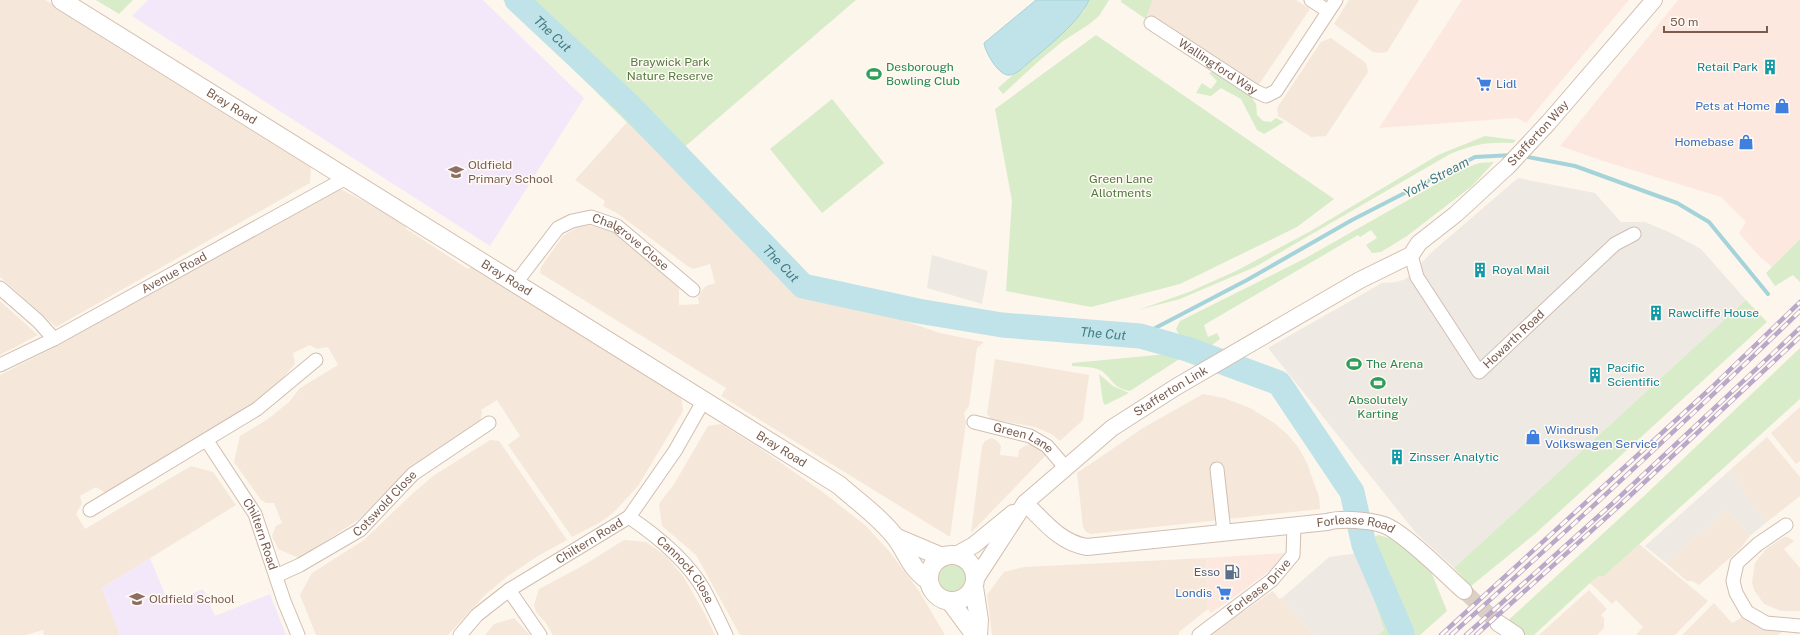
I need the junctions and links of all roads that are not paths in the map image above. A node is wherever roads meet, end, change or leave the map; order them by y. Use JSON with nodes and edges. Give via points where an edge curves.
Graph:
{"nodes":[{"id":1,"x":61,"y":0,"type":"edge"},
{"id":2,"x":1311,"y":0,"type":"edge"},
{"id":3,"x":1336,"y":0,"type":"edge"},
{"id":4,"x":1654,"y":0,"type":"edge"},
{"id":5,"x":1328,"y":11,"type":"junction"},
{"id":6,"x":1151,"y":23,"type":"dead end"},
{"id":7,"x":346,"y":178,"type":"junction"},
{"id":8,"x":1634,"y":234,"type":"dead end"},
{"id":9,"x":1411,"y":255,"type":"junction"},
{"id":10,"x":515,"y":284,"type":"junction"},
{"id":11,"x":0,"y":288,"type":"edge"},
{"id":12,"x":693,"y":290,"type":"dead end"},
{"id":13,"x":54,"y":339,"type":"junction"},
{"id":14,"x":316,"y":360,"type":"dead end"},
{"id":15,"x":0,"y":365,"type":"edge"},
{"id":16,"x":704,"y":400,"type":"junction"},
{"id":17,"x":974,"y":422,"type":"dead end"},
{"id":18,"x":489,"y":423,"type":"dead end"},
{"id":19,"x":207,"y":441,"type":"junction"},
{"id":20,"x":1065,"y":467,"type":"junction"},
{"id":21,"x":1217,"y":469,"type":"dead end"},
{"id":22,"x":1025,"y":503,"type":"junction"},
{"id":23,"x":90,"y":510,"type":"dead end"},
{"id":24,"x":629,"y":517,"type":"junction"},
{"id":25,"x":1294,"y":525,"type":"junction"},
{"id":26,"x":1786,"y":525,"type":"dead end"},
{"id":27,"x":1224,"y":532,"type":"junction"},
{"id":28,"x":896,"y":538,"type":"junction"},
{"id":29,"x":949,"y":556,"type":"junction"},
{"id":30,"x":276,"y":576,"type":"junction"},
{"id":31,"x":929,"y":581,"type":"junction"},
{"id":32,"x":974,"y":583,"type":"junction"},
{"id":33,"x":509,"y":590,"type":"junction"},
{"id":34,"x":1464,"y":591,"type":"tunnel mouth"},
{"id":35,"x":950,"y":602,"type":"junction"},
{"id":36,"x":1498,"y":623,"type":"tunnel mouth"},
{"id":37,"x":1800,"y":626,"type":"edge"},
{"id":38,"x":298,"y":635,"type":"edge"},
{"id":39,"x":460,"y":635,"type":"edge"},
{"id":40,"x":540,"y":635,"type":"edge"},
{"id":41,"x":726,"y":635,"type":"edge"},
{"id":42,"x":976,"y":635,"type":"edge"},
{"id":43,"x":1199,"y":635,"type":"edge"},
{"id":44,"x":1516,"y":635,"type":"edge"}],
"edges":[{"from":1,"to":7,"type":"main road","name":"Bray Road"},
{"from":2,"to":5,"type":"street"},
{"from":3,"to":5,"type":"street","name":"Wallingford Way"},
{"from":4,"to":9,"type":"street","name":"Stafferton Way","via":[[1508,166],[1456,214],[1419,243]]},
{"from":5,"to":6,"type":"street","name":"Wallingford Way","via":[[1276,90],[1266,96]]},
{"from":7,"to":10,"type":"main road","name":"Bray Road"},
{"from":7,"to":13,"type":"street","name":"Avenue Road"},
{"from":8,"to":9,"type":"street","name":"Howarth Road","via":[[1615,244],[1479,372],[1417,277]]},
{"from":9,"to":20,"type":"street","name":"Stafferton Link","via":[[1360,280],[1176,387],[1112,428]]},
{"from":10,"to":12,"type":"street","name":"Chalgrove Close","via":[[558,228],[572,221],[591,217],[618,226]]},
{"from":10,"to":16,"type":"main road","name":"Bray Road"},
{"from":11,"to":13,"type":"street","via":[[38,321]]},
{"from":13,"to":15,"type":"street","name":"Avenue Road"},
{"from":14,"to":19,"type":"street","via":[[258,409]]},
{"from":16,"to":24,"type":"street","name":"Chiltern Road","via":[[675,451]]},
{"from":16,"to":28,"type":"main road","name":"Bray Road","via":[[839,485],[881,521]]},
{"from":17,"to":20,"type":"street","name":"Green Lane","via":[[1030,436],[1047,446]]},
{"from":18,"to":30,"type":"street","name":"Cotswold Close","via":[[413,474],[360,530]]},
{"from":19,"to":23,"type":"street"},
{"from":19,"to":30,"type":"street","name":"Chiltern Road","via":[[255,514]]},
{"from":20,"to":22,"type":"street","name":"Stafferton Link"},
{"from":21,"to":27,"type":"street"},
{"from":22,"to":27,"type":"street","name":"Forlease Road","via":[[1064,539],[1074,545],[1087,547]]},
{"from":22,"to":29,"type":"street","via":[[974,545]]},
{"from":22,"to":32,"type":"street","name":"Stafferton Link"},
{"from":24,"to":33,"type":"street","name":"Chiltern Road"},
{"from":24,"to":41,"type":"street","name":"Cannock Close","via":[[678,556],[703,589]]},
{"from":25,"to":27,"type":"street","name":"Forlease Road"},
{"from":25,"to":34,"type":"street","name":"Forlease Road","via":[[1339,519],[1384,525],[1406,540]]},
{"from":25,"to":43,"type":"street","name":"Forlease Drive","via":[[1293,555],[1272,580]]},
{"from":26,"to":37,"type":"street","via":[[1758,544],[1737,563],[1733,581],[1736,593],[1747,612],[1766,623]]},
{"from":28,"to":29,"type":"main road"},
{"from":28,"to":31,"type":"main road","name":"Bray Road","via":[[918,574]]},
{"from":29,"to":31,"type":"main road","via":[[932,565]]},
{"from":29,"to":32,"type":"main road","via":[[968,562],[973,570]]},
{"from":30,"to":38,"type":"street","name":"Chiltern Road"},
{"from":31,"to":35,"type":"main road","via":[[936,595]]},
{"from":32,"to":35,"type":"main road","via":[[970,595]]},
{"from":32,"to":42,"type":"main road","via":[[979,620]]},
{"from":33,"to":39,"type":"street","name":"Chiltern Road","via":[[477,616]]},
{"from":33,"to":40,"type":"street"},
{"from":35,"to":42,"type":"main road"},
{"from":36,"to":44,"type":"street"}]}
